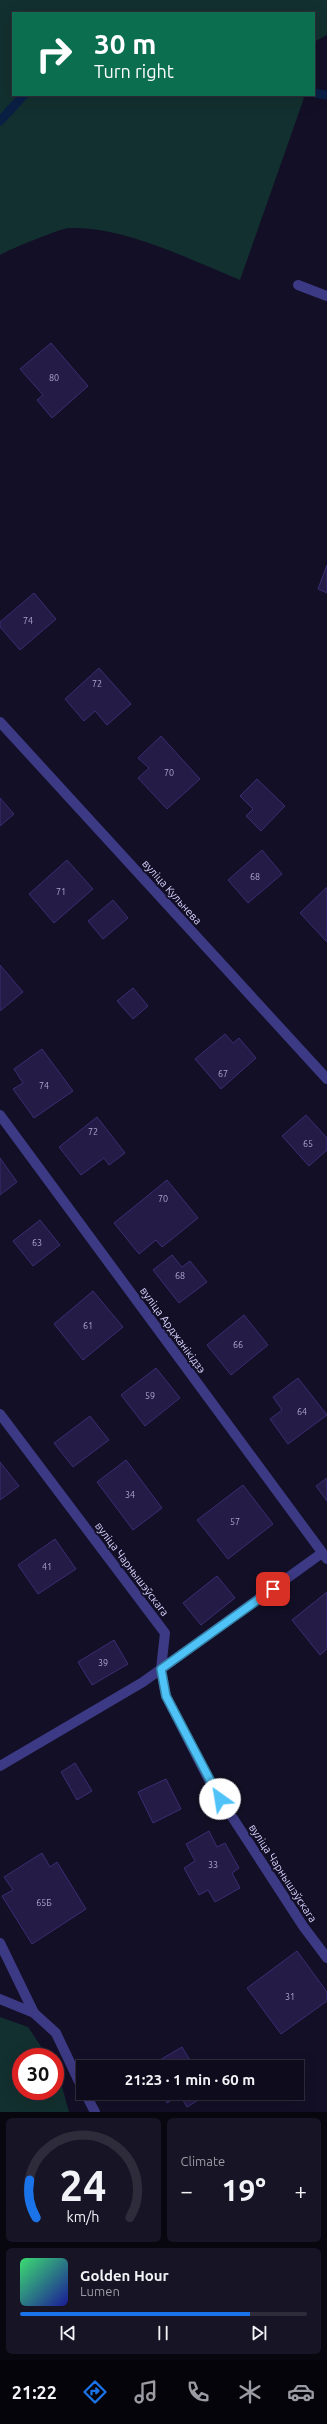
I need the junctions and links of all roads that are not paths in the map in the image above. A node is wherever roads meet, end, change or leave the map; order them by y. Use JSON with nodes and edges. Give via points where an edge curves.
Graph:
{"nodes":[{"id":1,"x":298,"y":285,"type":"dead end"},
{"id":2,"x":327,"y":296,"type":"edge"},
{"id":3,"x":0,"y":722,"type":"edge"},
{"id":4,"x":327,"y":1079,"type":"edge"},
{"id":5,"x":0,"y":1115,"type":"edge"},
{"id":6,"x":0,"y":1414,"type":"edge"},
{"id":7,"x":325,"y":1556,"type":"edge"},
{"id":8,"x":161,"y":1669,"type":"junction"},
{"id":9,"x":0,"y":1766,"type":"edge"},
{"id":10,"x":0,"y":1943,"type":"edge"},
{"id":11,"x":327,"y":1958,"type":"edge"},
{"id":12,"x":0,"y":1999,"type":"edge"},
{"id":13,"x":34,"y":2013,"type":"junction"},
{"id":14,"x":76,"y":2075,"type":"edge"},
{"id":15,"x":89,"y":2100,"type":"edge"},
{"id":16,"x":95,"y":2112,"type":"edge"}],
"edges":[{"from":1,"to":2,"type":"street"},
{"from":3,"to":4,"type":"street","name":"вуліца Кульнева"},
{"from":5,"to":7,"type":"street","name":"вуліца Арджанікідзэ"},
{"from":6,"to":8,"type":"street","name":"вуліца Чарнышэўскага","via":[[165,1633]]},
{"from":7,"to":8,"type":"street"},
{"from":8,"to":9,"type":"street"},
{"from":8,"to":11,"type":"street","name":"вуліца Чарнышэўскага","via":[[166,1696],[212,1786],[303,1926]]},
{"from":10,"to":13,"type":"street"},
{"from":12,"to":13,"type":"street"},
{"from":13,"to":14,"type":"street","via":[[56,2033]]},
{"from":15,"to":16,"type":"street"}]}
